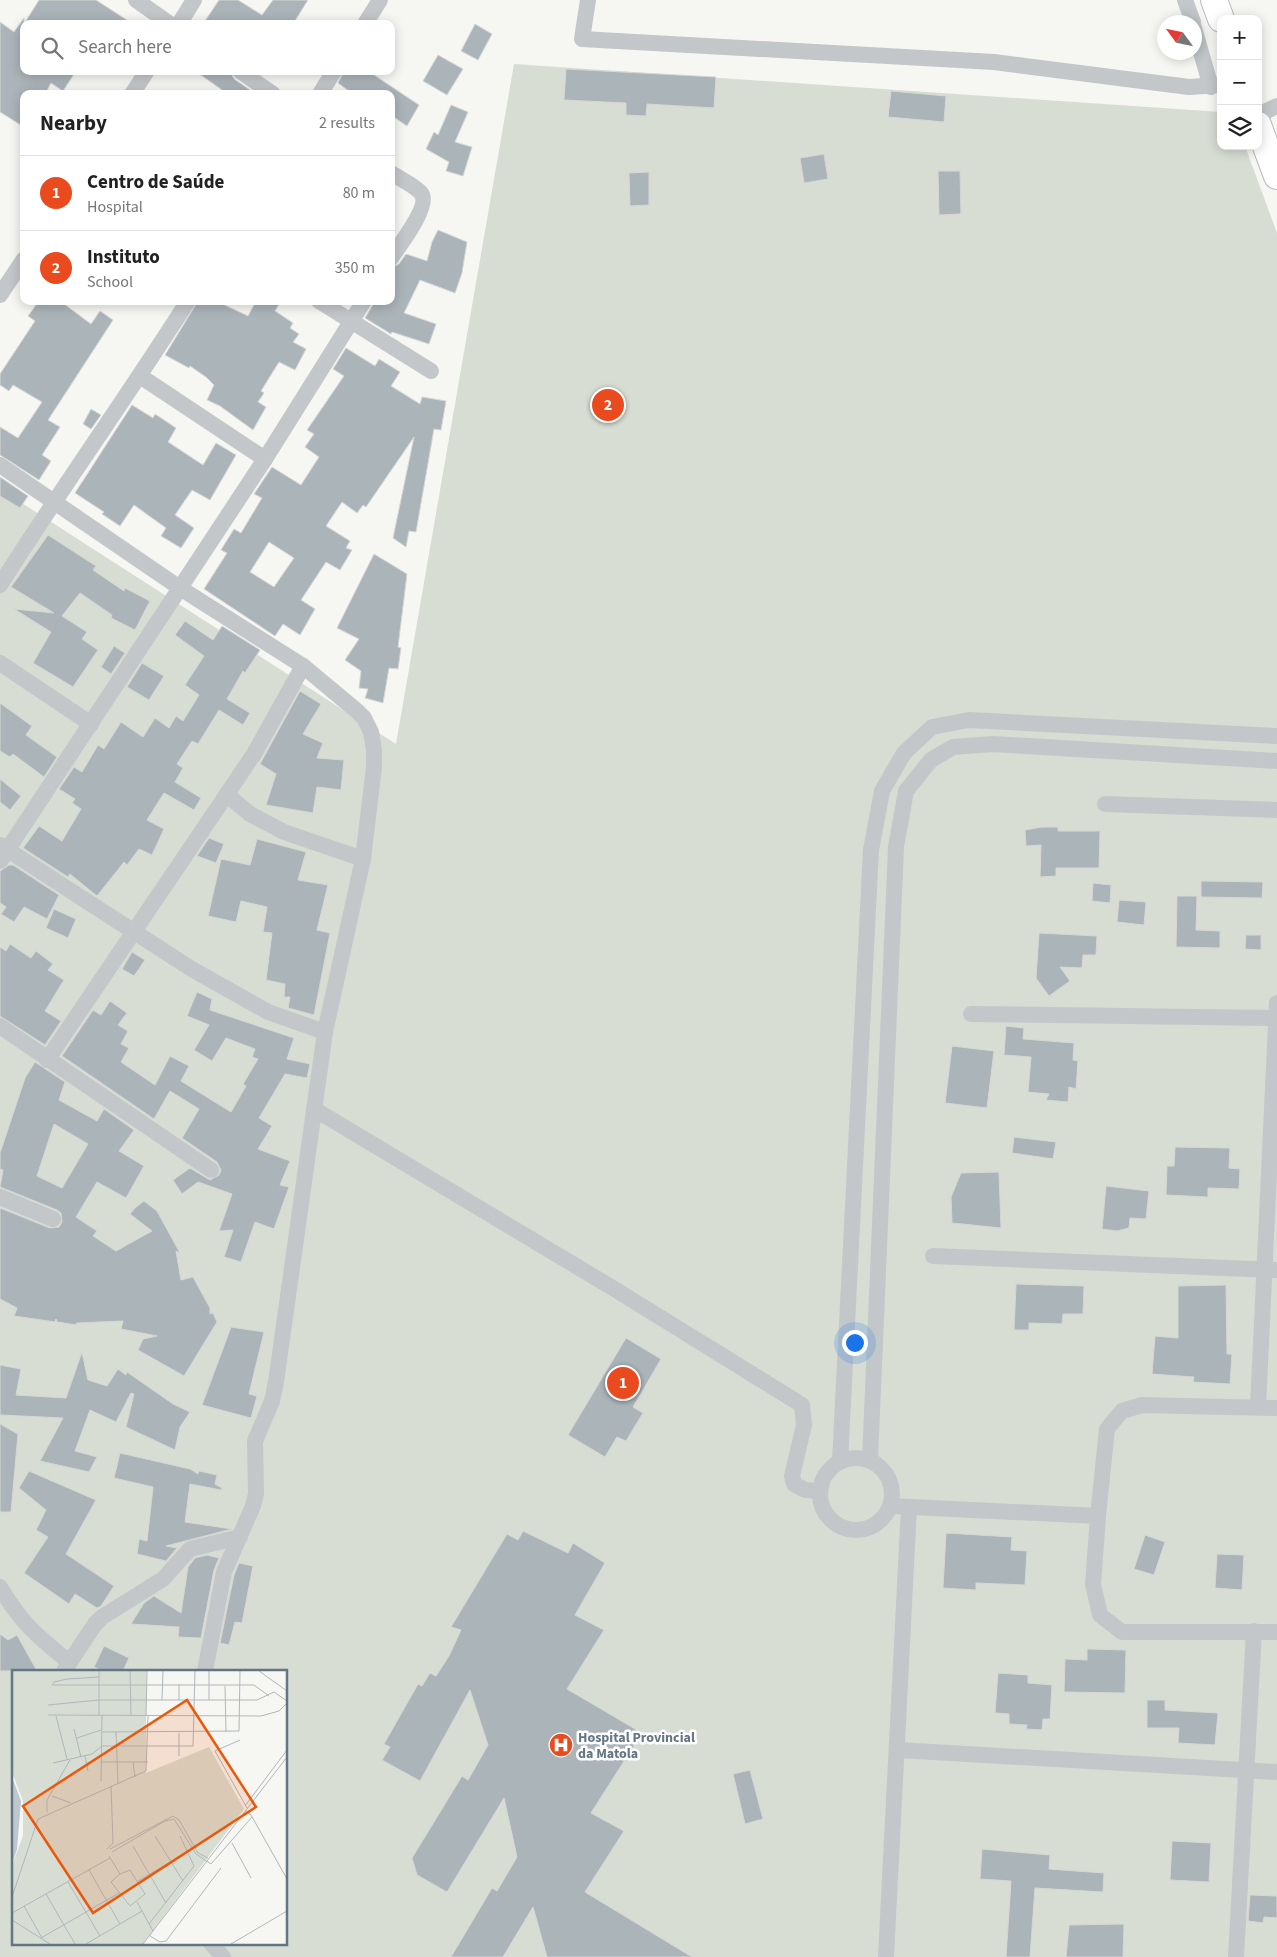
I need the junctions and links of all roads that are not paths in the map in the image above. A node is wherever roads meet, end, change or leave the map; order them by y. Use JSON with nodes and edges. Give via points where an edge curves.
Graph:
{"nodes":[{"id":1,"x":136,"y":0,"type":"edge"},
{"id":2,"x":194,"y":0,"type":"edge"},
{"id":3,"x":380,"y":0,"type":"edge"},
{"id":4,"x":588,"y":0,"type":"edge"},
{"id":5,"x":1185,"y":0,"type":"edge"},
{"id":6,"x":1214,"y":0,"type":"edge"},
{"id":7,"x":1190,"y":15,"type":"edge"},
{"id":8,"x":1220,"y":15,"type":"edge"},
{"id":9,"x":164,"y":20,"type":"edge"},
{"id":10,"x":182,"y":20,"type":"edge"},
{"id":11,"x":368,"y":20,"type":"edge"},
{"id":12,"x":1202,"y":49,"type":"edge"},
{"id":13,"x":144,"y":75,"type":"edge"},
{"id":14,"x":246,"y":75,"type":"edge"},
{"id":15,"x":332,"y":75,"type":"edge"},
{"id":16,"x":1216,"y":86,"type":"edge"},
{"id":17,"x":135,"y":90,"type":"edge"},
{"id":18,"x":267,"y":90,"type":"edge"},
{"id":19,"x":322,"y":90,"type":"edge"},
{"id":20,"x":1277,"y":106,"type":"edge"},
{"id":21,"x":1262,"y":113,"type":"edge"},
{"id":22,"x":1262,"y":136,"type":"edge"},
{"id":23,"x":395,"y":176,"type":"edge"},
{"id":24,"x":1277,"y":176,"type":"edge"},
{"id":25,"x":395,"y":252,"type":"edge"},
{"id":26,"x":20,"y":264,"type":"edge"},
{"id":27,"x":0,"y":294,"type":"edge"},
{"id":28,"x":185,"y":305,"type":"edge"},
{"id":29,"x":326,"y":305,"type":"edge"},
{"id":30,"x":362,"y":305,"type":"edge"},
{"id":31,"x":352,"y":321,"type":"junction"},
{"id":32,"x":430,"y":371,"type":"dead end"},
{"id":33,"x":140,"y":376,"type":"junction"},
{"id":34,"x":266,"y":459,"type":"junction"},
{"id":35,"x":0,"y":465,"type":"edge"},
{"id":36,"x":53,"y":501,"type":"junction"},
{"id":37,"x":0,"y":585,"type":"edge"},
{"id":38,"x":180,"y":588,"type":"junction"},
{"id":39,"x":0,"y":663,"type":"edge"},
{"id":40,"x":303,"y":666,"type":"junction"},
{"id":41,"x":91,"y":724,"type":"junction"},
{"id":42,"x":1277,"y":736,"type":"edge"},
{"id":43,"x":1277,"y":761,"type":"edge"},
{"id":44,"x":227,"y":795,"type":"junction"},
{"id":45,"x":1105,"y":804,"type":"dead end"},
{"id":46,"x":1277,"y":810,"type":"edge"},
{"id":47,"x":3,"y":852,"type":"edge"},
{"id":48,"x":363,"y":859,"type":"junction"},
{"id":49,"x":133,"y":931,"type":"junction"},
{"id":50,"x":1277,"y":1004,"type":"edge"},
{"id":51,"x":971,"y":1014,"type":"dead end"},
{"id":52,"x":1277,"y":1018,"type":"edge"},
{"id":53,"x":0,"y":1026,"type":"edge"},
{"id":54,"x":325,"y":1032,"type":"junction"},
{"id":55,"x":47,"y":1060,"type":"junction"},
{"id":56,"x":314,"y":1109,"type":"junction"},
{"id":57,"x":211,"y":1170,"type":"dead end"},
{"id":58,"x":0,"y":1197,"type":"edge"},
{"id":59,"x":53,"y":1219,"type":"dead end"},
{"id":60,"x":933,"y":1256,"type":"dead end"},
{"id":61,"x":1271,"y":1270,"type":"edge"},
{"id":62,"x":1258,"y":1407,"type":"junction"},
{"id":63,"x":1277,"y":1408,"type":"edge"},
{"id":64,"x":870,"y":1460,"type":"junction"},
{"id":65,"x":840,"y":1462,"type":"junction"},
{"id":66,"x":820,"y":1491,"type":"junction"},
{"id":67,"x":891,"y":1506,"type":"junction"},
{"id":68,"x":909,"y":1507,"type":"junction"},
{"id":69,"x":1098,"y":1516,"type":"junction"},
{"id":70,"x":240,"y":1537,"type":"junction"},
{"id":71,"x":0,"y":1587,"type":"edge"},
{"id":72,"x":1254,"y":1631,"type":"junction"},
{"id":73,"x":1277,"y":1632,"type":"edge"},
{"id":74,"x":67,"y":1666,"type":"edge"},
{"id":75,"x":205,"y":1670,"type":"edge"},
{"id":76,"x":898,"y":1750,"type":"junction"},
{"id":77,"x":1245,"y":1770,"type":"junction"},
{"id":78,"x":1277,"y":1772,"type":"edge"},
{"id":79,"x":212,"y":1944,"type":"edge"},
{"id":80,"x":223,"y":1957,"type":"edge"},
{"id":81,"x":886,"y":1957,"type":"edge"},
{"id":82,"x":1236,"y":1957,"type":"edge"}],
"edges":[{"from":1,"to":9,"type":"street"},
{"from":2,"to":10,"type":"street"},
{"from":3,"to":11,"type":"street"},
{"from":4,"to":16,"type":"street","via":[[582,39],[994,62],[1178,86]]},
{"from":5,"to":7,"type":"street"},
{"from":6,"to":8,"type":"main road"},
{"from":12,"to":16,"type":"street"},
{"from":13,"to":17,"type":"street"},
{"from":14,"to":18,"type":"street"},
{"from":15,"to":19,"type":"street"},
{"from":20,"to":21,"type":"street"},
{"from":22,"to":24,"type":"main road"},
{"from":23,"to":25,"type":"street","via":[[424,198],[423,208]]},
{"from":26,"to":27,"type":"street"},
{"from":28,"to":33,"type":"street"},
{"from":29,"to":31,"type":"street"},
{"from":30,"to":31,"type":"street"},
{"from":31,"to":32,"type":"street"},
{"from":31,"to":34,"type":"street"},
{"from":33,"to":34,"type":"street"},
{"from":33,"to":36,"type":"street"},
{"from":34,"to":38,"type":"street"},
{"from":35,"to":36,"type":"street"},
{"from":36,"to":37,"type":"street"},
{"from":36,"to":38,"type":"street"},
{"from":38,"to":40,"type":"street"},
{"from":38,"to":41,"type":"street"},
{"from":39,"to":41,"type":"street"},
{"from":40,"to":44,"type":"street"},
{"from":40,"to":48,"type":"street","via":[[357,710],[371,732],[374,768]]},
{"from":41,"to":47,"type":"street"},
{"from":42,"to":65,"type":"street","via":[[969,720],[932,727],[904,753],[882,791],[872,850]]},
{"from":43,"to":64,"type":"street","via":[[992,744],[953,747],[931,760],[906,791],[896,848]]},
{"from":44,"to":48,"type":"street","via":[[250,814],[284,832]]},
{"from":44,"to":49,"type":"street"},
{"from":45,"to":46,"type":"street"},
{"from":47,"to":49,"type":"street"},
{"from":48,"to":54,"type":"street"},
{"from":49,"to":54,"type":"street","via":[[268,1012]]},
{"from":49,"to":55,"type":"street"},
{"from":50,"to":52,"type":"street"},
{"from":51,"to":52,"type":"street"},
{"from":52,"to":61,"type":"street"},
{"from":53,"to":55,"type":"street"},
{"from":54,"to":56,"type":"street"},
{"from":55,"to":57,"type":"street"},
{"from":56,"to":66,"type":"street","via":[[802,1405],[804,1425],[792,1476],[794,1484],[805,1490]]},
{"from":56,"to":70,"type":"street","via":[[276,1382],[272,1401],[255,1441],[256,1494]]},
{"from":58,"to":59,"type":"street"},
{"from":60,"to":61,"type":"street"},
{"from":61,"to":62,"type":"street"},
{"from":62,"to":63,"type":"street"},
{"from":62,"to":69,"type":"street","via":[[1142,1405],[1122,1411],[1107,1430]]},
{"from":64,"to":65,"type":"street","via":[[860,1458]]},
{"from":64,"to":67,"type":"street","via":[[883,1470],[891,1484]]},
{"from":65,"to":66,"type":"street","via":[[823,1479]]},
{"from":66,"to":67,"type":"street","via":[[826,1514],[845,1528],[856,1530],[872,1526],[885,1516]]},
{"from":67,"to":68,"type":"street"},
{"from":68,"to":69,"type":"street"},
{"from":68,"to":76,"type":"street"},
{"from":69,"to":72,"type":"street","via":[[1093,1584],[1100,1615],[1122,1632]]},
{"from":70,"to":74,"type":"street","via":[[190,1549],[164,1579],[102,1617]]},
{"from":70,"to":75,"type":"street","via":[[224,1572]]},
{"from":71,"to":74,"type":"street","via":[[27,1627]]},
{"from":72,"to":73,"type":"street"},
{"from":72,"to":77,"type":"street"},
{"from":76,"to":77,"type":"street"},
{"from":76,"to":81,"type":"street"},
{"from":77,"to":78,"type":"street"},
{"from":77,"to":82,"type":"street"},
{"from":79,"to":80,"type":"street"}]}
